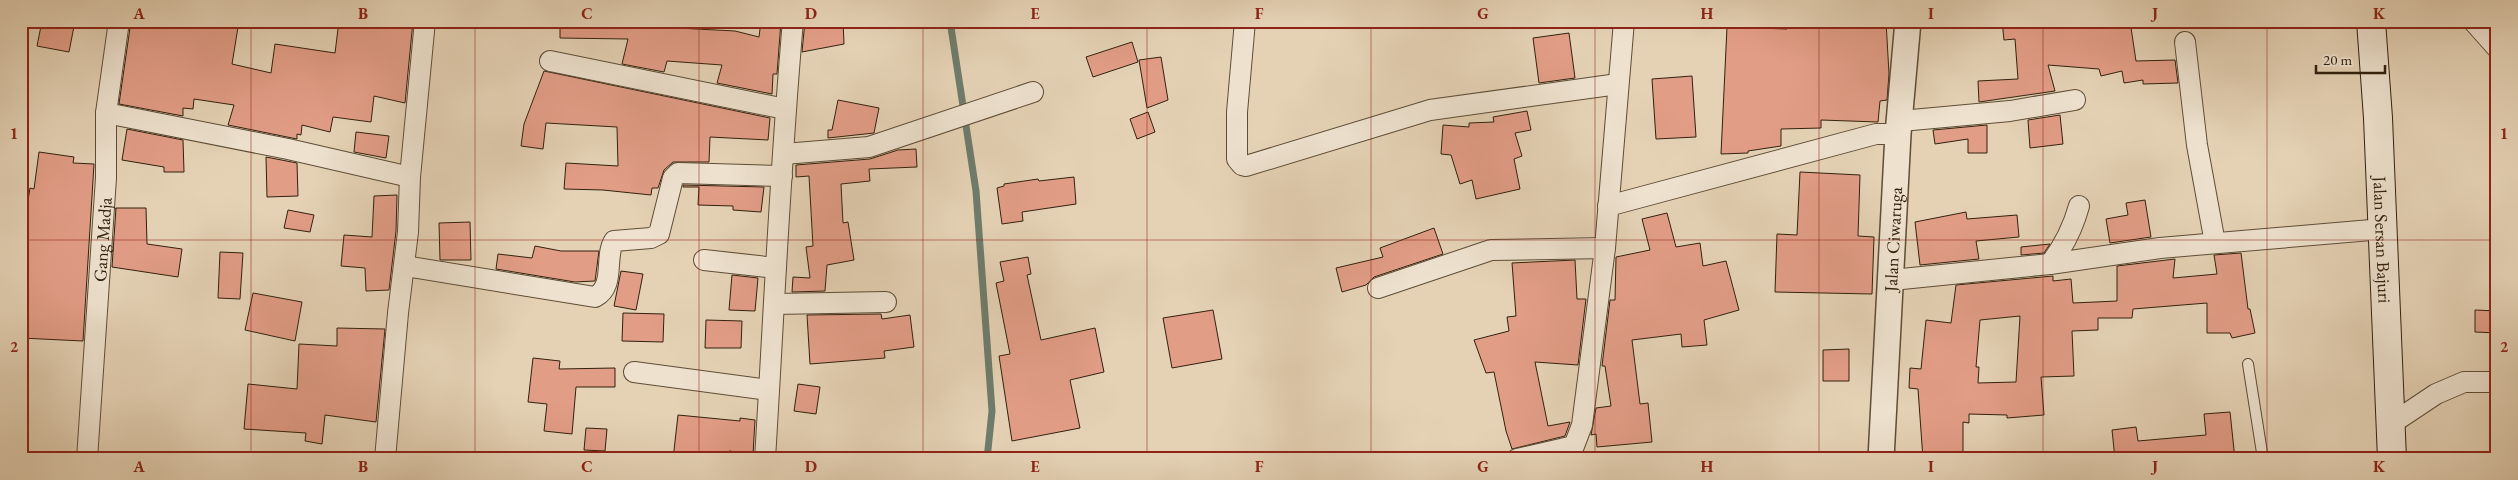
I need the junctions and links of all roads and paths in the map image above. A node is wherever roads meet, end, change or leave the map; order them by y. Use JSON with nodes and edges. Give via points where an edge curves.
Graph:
{"nodes":[{"id":1,"x":119,"y":21,"type":"edge"},
{"id":2,"x":425,"y":21,"type":"edge"},
{"id":3,"x":793,"y":21,"type":"edge"},
{"id":4,"x":1245,"y":21,"type":"edge"},
{"id":5,"x":1624,"y":21,"type":"edge"},
{"id":6,"x":1908,"y":21,"type":"edge"},
{"id":7,"x":2370,"y":21,"type":"edge"},
{"id":8,"x":2473,"y":21,"type":"edge"},
{"id":9,"x":2185,"y":42,"type":"dead end"},
{"id":10,"x":2497,"y":48,"type":"edge"},
{"id":11,"x":550,"y":62,"type":"dead end"},
{"id":12,"x":1618,"y":84,"type":"junction"},
{"id":13,"x":1033,"y":92,"type":"dead end"},
{"id":14,"x":2075,"y":100,"type":"dead end"},
{"id":15,"x":784,"y":108,"type":"junction"},
{"id":16,"x":106,"y":113,"type":"junction"},
{"id":17,"x":1899,"y":127,"type":"junction"},
{"id":18,"x":784,"y":154,"type":"junction"},
{"id":19,"x":782,"y":176,"type":"junction"},
{"id":20,"x":410,"y":177,"type":"junction"},
{"id":21,"x":1608,"y":206,"type":"junction"},
{"id":22,"x":2079,"y":206,"type":"dead end"},
{"id":23,"x":2383,"y":229,"type":"junction"},
{"id":24,"x":2214,"y":242,"type":"junction"},
{"id":25,"x":1605,"y":248,"type":"junction"},
{"id":26,"x":704,"y":260,"type":"dead end"},
{"id":27,"x":2050,"y":264,"type":"junction"},
{"id":28,"x":405,"y":266,"type":"junction"},
{"id":29,"x":776,"y":268,"type":"junction"},
{"id":30,"x":1892,"y":280,"type":"junction"},
{"id":31,"x":1378,"y":288,"type":"dead end"},
{"id":32,"x":886,"y":302,"type":"dead end"},
{"id":33,"x":774,"y":304,"type":"junction"},
{"id":34,"x":2248,"y":364,"type":"dead end"},
{"id":35,"x":634,"y":372,"type":"dead end"},
{"id":36,"x":2497,"y":382,"type":"edge"},
{"id":37,"x":769,"y":390,"type":"junction"},
{"id":38,"x":2391,"y":424,"type":"junction"},
{"id":39,"x":1574,"y":452,"type":"edge"},
{"id":40,"x":87,"y":459,"type":"edge"},
{"id":41,"x":385,"y":459,"type":"edge"},
{"id":42,"x":765,"y":459,"type":"edge"},
{"id":43,"x":1517,"y":459,"type":"edge"},
{"id":44,"x":1881,"y":459,"type":"edge"},
{"id":45,"x":2263,"y":459,"type":"edge"},
{"id":46,"x":2392,"y":459,"type":"edge"}],
"edges":[{"from":1,"to":16,"type":"street","name":"Gang Madja"},
{"from":2,"to":20,"type":"street"},
{"from":3,"to":15,"type":"street"},
{"from":4,"to":12,"type":"street","via":[[1237,112],[1237,159],[1246,166],[1430,110]]},
{"from":5,"to":12,"type":"street"},
{"from":6,"to":17,"type":"street","name":"Jalan Ciwaruga"},
{"from":7,"to":23,"type":"main road","name":"Jalan Sersan Bajuri"},
{"from":8,"to":10,"type":"street"},
{"from":9,"to":24,"type":"street","via":[[2197,145]]},
{"from":11,"to":15,"type":"street"},
{"from":12,"to":21,"type":"street"},
{"from":13,"to":18,"type":"street","via":[[869,147]]},
{"from":14,"to":17,"type":"street"},
{"from":15,"to":18,"type":"street"},
{"from":16,"to":20,"type":"street"},
{"from":16,"to":40,"type":"street","name":"Gang Madja","via":[[106,178]]},
{"from":17,"to":21,"type":"street"},
{"from":17,"to":30,"type":"street","name":"Jalan Ciwaruga"},
{"from":18,"to":19,"type":"street"},
{"from":19,"to":28,"type":"street","via":[[678,173],[673,178],[659,234],[651,238],[614,241],[608,278],[595,297]]},
{"from":19,"to":29,"type":"street"},
{"from":20,"to":28,"type":"street"},
{"from":21,"to":25,"type":"street"},
{"from":22,"to":27,"type":"street","via":[[2074,225]]},
{"from":23,"to":24,"type":"street"},
{"from":23,"to":38,"type":"main road","name":"Jalan Sersan Bajuri"},
{"from":24,"to":27,"type":"street"},
{"from":25,"to":31,"type":"street","via":[[1491,250]]},
{"from":25,"to":39,"type":"street","via":[[1582,425]]},
{"from":26,"to":29,"type":"street"},
{"from":27,"to":30,"type":"street"},
{"from":28,"to":41,"type":"street"},
{"from":29,"to":33,"type":"street"},
{"from":30,"to":44,"type":"street","name":"Jalan Ciwaruga"},
{"from":32,"to":33,"type":"street"},
{"from":33,"to":37,"type":"street"},
{"from":34,"to":45,"type":"lane"},
{"from":35,"to":37,"type":"street"},
{"from":36,"to":38,"type":"street","via":[[2464,382],[2436,394]]},
{"from":37,"to":42,"type":"street"},
{"from":38,"to":46,"type":"main road","name":"Jalan Sersan Bajuri"},
{"from":39,"to":43,"type":"street"}]}
